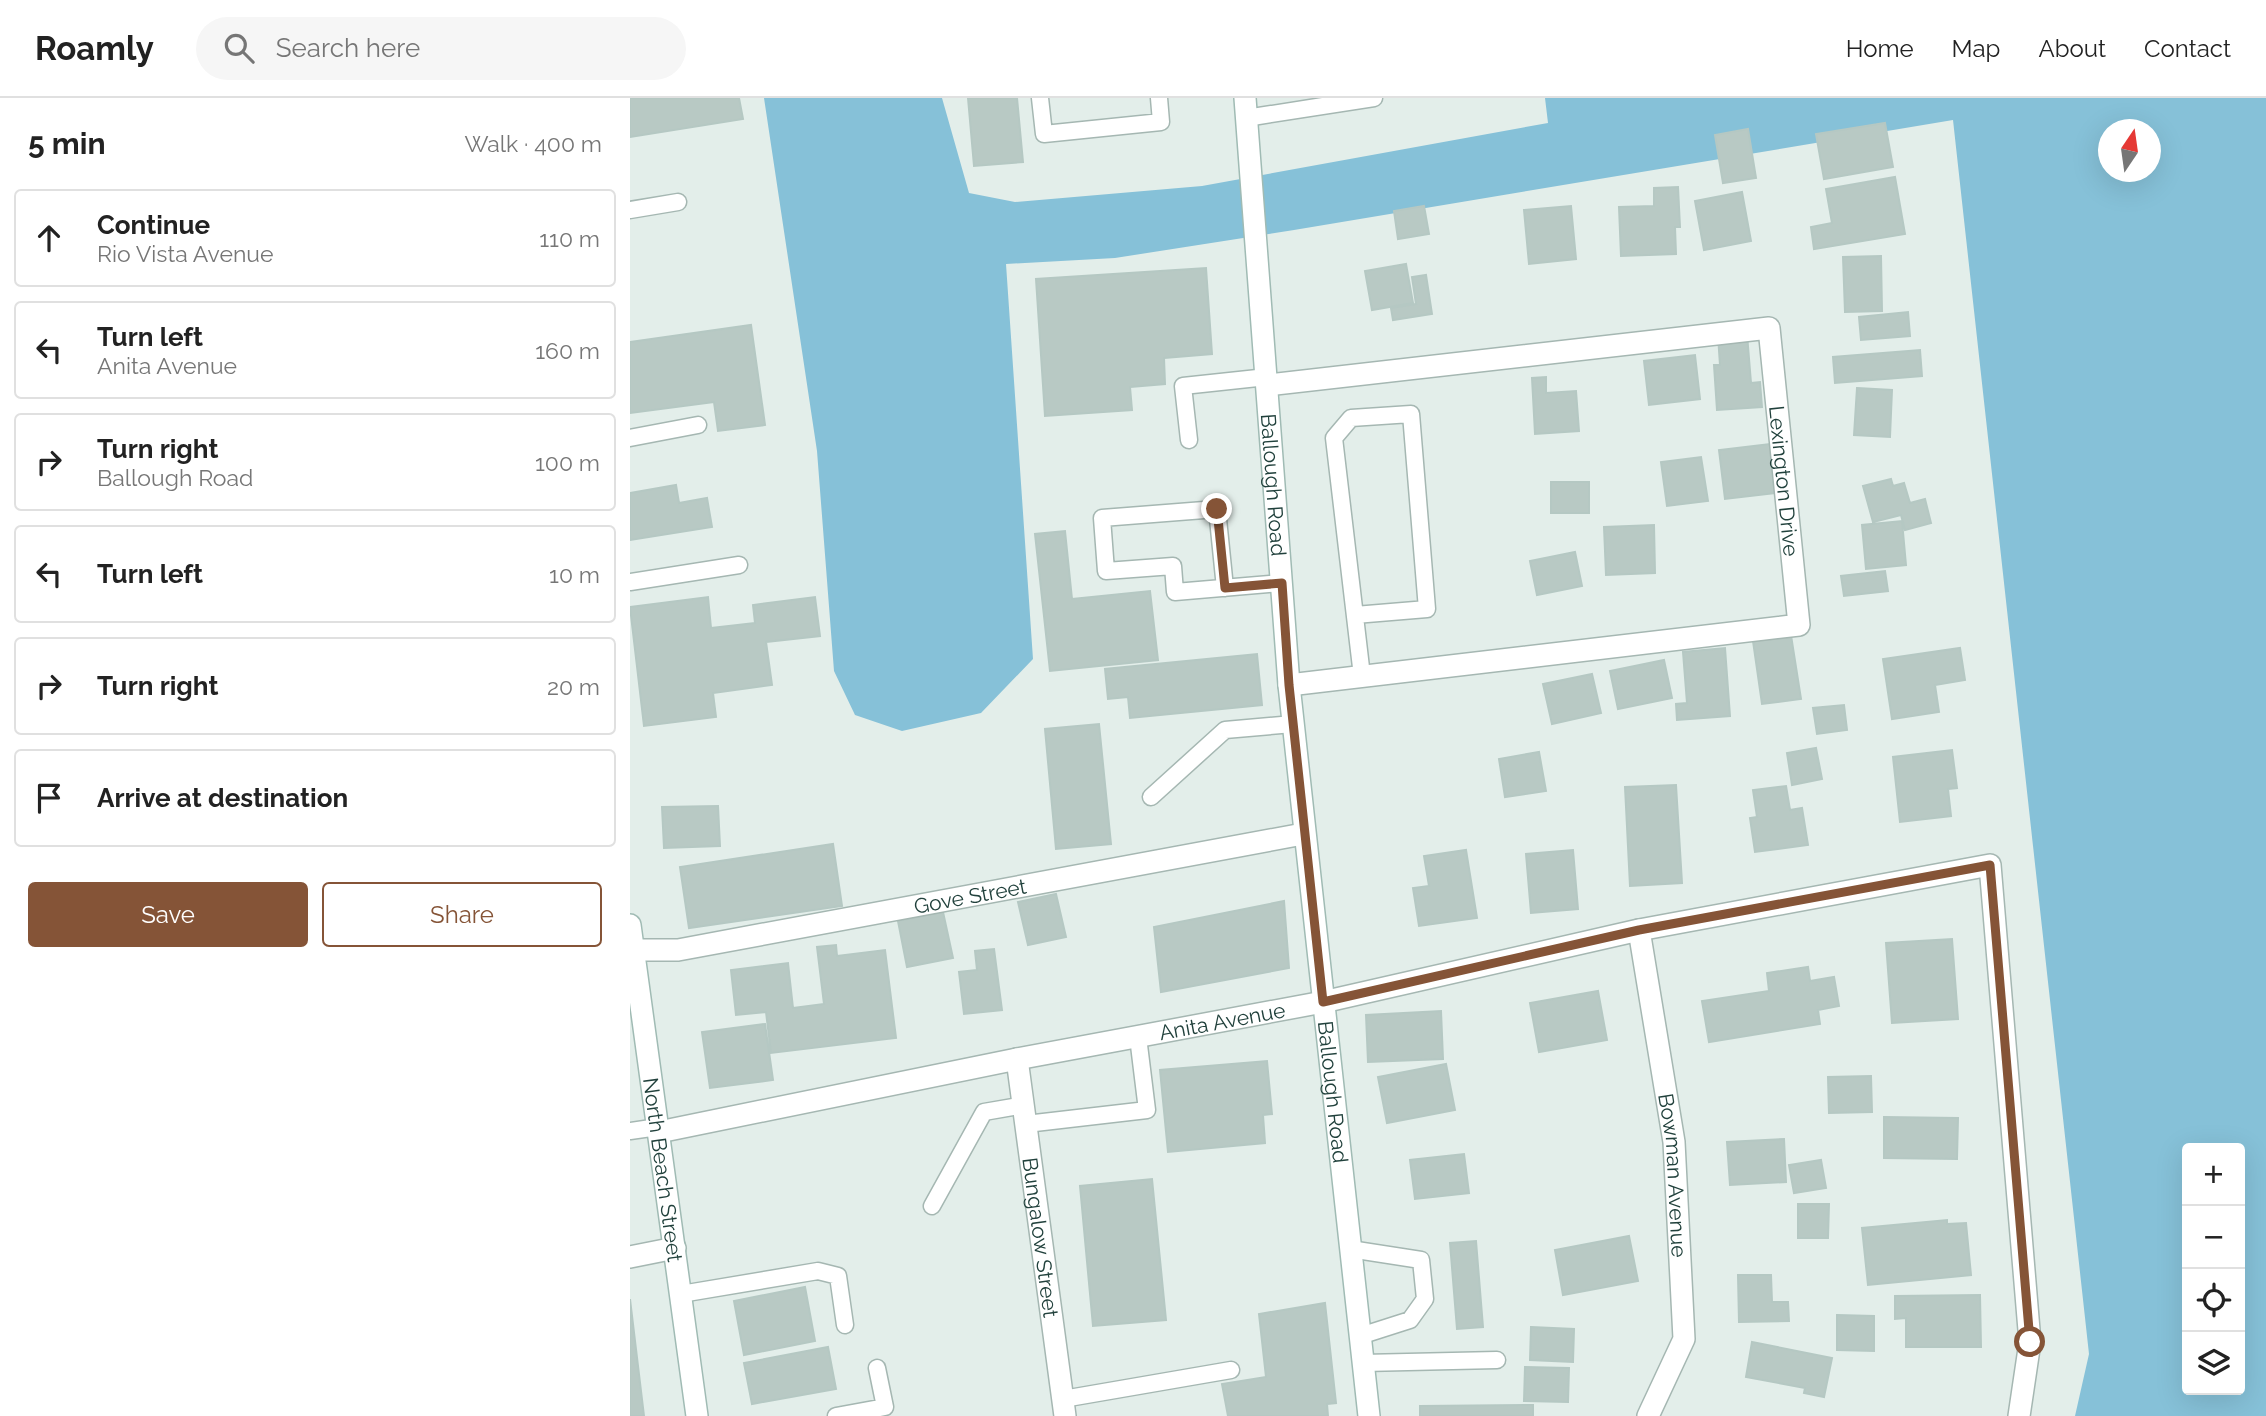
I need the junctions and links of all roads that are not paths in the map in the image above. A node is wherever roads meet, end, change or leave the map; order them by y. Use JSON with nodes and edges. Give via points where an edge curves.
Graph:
{"nodes":[{"id":1,"x":1040,"y":98,"type":"edge"},
{"id":2,"x":1159,"y":98,"type":"edge"},
{"id":3,"x":1374,"y":98,"type":"edge"},
{"id":4,"x":1246,"y":108,"type":"edge"},
{"id":5,"x":678,"y":201,"type":"dead end"},
{"id":6,"x":630,"y":210,"type":"edge"},
{"id":7,"x":1268,"y":381,"type":"junction"},
{"id":8,"x":698,"y":425,"type":"dead end"},
{"id":9,"x":630,"y":438,"type":"edge"},
{"id":10,"x":1189,"y":440,"type":"dead end"},
{"id":11,"x":739,"y":565,"type":"dead end"},
{"id":12,"x":630,"y":582,"type":"edge"},
{"id":13,"x":1282,"y":583,"type":"junction"},
{"id":14,"x":1225,"y":588,"type":"junction"},
{"id":15,"x":1355,"y":615,"type":"junction"},
{"id":16,"x":1362,"y":676,"type":"junction"},
{"id":17,"x":1289,"y":685,"type":"junction"},
{"id":18,"x":1293,"y":724,"type":"junction"},
{"id":19,"x":1151,"y":797,"type":"dead end"},
{"id":20,"x":1303,"y":834,"type":"junction"},
{"id":21,"x":630,"y":925,"type":"edge"},
{"id":22,"x":1639,"y":930,"type":"junction"},
{"id":23,"x":632,"y":950,"type":"edge"},
{"id":24,"x":1323,"y":1002,"type":"junction"},
{"id":25,"x":1138,"y":1037,"type":"junction"},
{"id":26,"x":1017,"y":1059,"type":"junction"},
{"id":27,"x":1025,"y":1115,"type":"junction"},
{"id":28,"x":658,"y":1130,"type":"junction"},
{"id":29,"x":630,"y":1131,"type":"edge"},
{"id":30,"x":932,"y":1206,"type":"dead end"},
{"id":31,"x":675,"y":1248,"type":"junction"},
{"id":32,"x":1350,"y":1249,"type":"junction"},
{"id":33,"x":630,"y":1257,"type":"edge"},
{"id":34,"x":681,"y":1294,"type":"junction"},
{"id":35,"x":845,"y":1325,"type":"dead end"},
{"id":36,"x":1360,"y":1336,"type":"junction"},
{"id":37,"x":1497,"y":1360,"type":"dead end"},
{"id":38,"x":1363,"y":1363,"type":"junction"},
{"id":39,"x":877,"y":1368,"type":"dead end"},
{"id":40,"x":1231,"y":1370,"type":"dead end"},
{"id":41,"x":1064,"y":1408,"type":"edge"},
{"id":42,"x":697,"y":1416,"type":"edge"},
{"id":43,"x":836,"y":1416,"type":"edge"},
{"id":44,"x":1368,"y":1416,"type":"edge"},
{"id":45,"x":1648,"y":1416,"type":"edge"},
{"id":46,"x":2019,"y":1416,"type":"edge"}],
"edges":[{"from":1,"to":2,"type":"lane","via":[[1044,134],[1161,122]]},
{"from":3,"to":4,"type":"lane"},
{"from":4,"to":7,"type":"street","name":"Ballough Road"},
{"from":5,"to":6,"type":"lane"},
{"from":7,"to":10,"type":"lane","via":[[1183,386]]},
{"from":7,"to":13,"type":"street","name":"Ballough Road"},
{"from":7,"to":16,"type":"street","name":"Lexington Drive","via":[[1769,328],[1800,625]]},
{"from":8,"to":9,"type":"lane"},
{"from":11,"to":12,"type":"lane"},
{"from":13,"to":14,"type":"lane"},
{"from":13,"to":17,"type":"street","name":"Ballough Road"},
{"from":14,"to":14,"type":"lane","via":[[1217,509],[1102,518],[1106,571],[1173,566],[1175,592]]},
{"from":15,"to":15,"type":"lane","via":[[1334,438],[1351,418],[1411,414],[1427,609]]},
{"from":15,"to":16,"type":"lane"},
{"from":16,"to":17,"type":"street","name":"Lexington Drive"},
{"from":17,"to":18,"type":"street","name":"Ballough Road"},
{"from":18,"to":19,"type":"lane","via":[[1225,730]]},
{"from":18,"to":20,"type":"street","name":"Ballough Road"},
{"from":20,"to":23,"type":"street","name":"Gove Street","via":[[678,950]]},
{"from":20,"to":24,"type":"street","name":"Ballough Road"},
{"from":21,"to":23,"type":"street","name":"North Beach Street"},
{"from":22,"to":24,"type":"street","name":"Anita Avenue"},
{"from":22,"to":45,"type":"street","name":"Bowman Avenue","via":[[1674,1142],[1684,1339]]},
{"from":22,"to":46,"type":"street","name":"Anita Avenue","via":[[1990,865],[2030,1342]]},
{"from":23,"to":28,"type":"street","name":"North Beach Street"},
{"from":24,"to":25,"type":"street","name":"Anita Avenue"},
{"from":24,"to":32,"type":"street","name":"Ballough Road"},
{"from":25,"to":26,"type":"street","name":"Anita Avenue"},
{"from":25,"to":27,"type":"lane","via":[[1147,1110]]},
{"from":26,"to":27,"type":"street","name":"Bungalow Street"},
{"from":26,"to":28,"type":"street","name":"Anita Avenue"},
{"from":27,"to":30,"type":"lane","via":[[984,1112]]},
{"from":27,"to":41,"type":"street","name":"Bungalow Street"},
{"from":28,"to":29,"type":"lane"},
{"from":28,"to":31,"type":"street","name":"North Beach Street"},
{"from":31,"to":33,"type":"street"},
{"from":31,"to":34,"type":"street","name":"North Beach Street"},
{"from":32,"to":36,"type":"street","name":"Ballough Road"},
{"from":32,"to":36,"type":"lane","via":[[1421,1260],[1425,1299],[1410,1320]]},
{"from":34,"to":35,"type":"lane","via":[[818,1271],[838,1276]]},
{"from":34,"to":42,"type":"street","name":"North Beach Street"},
{"from":36,"to":38,"type":"street","name":"Ballough Road"},
{"from":37,"to":38,"type":"lane"},
{"from":38,"to":44,"type":"street","name":"Ballough Road"},
{"from":39,"to":43,"type":"lane","via":[[885,1407]]},
{"from":40,"to":41,"type":"lane"}]}
